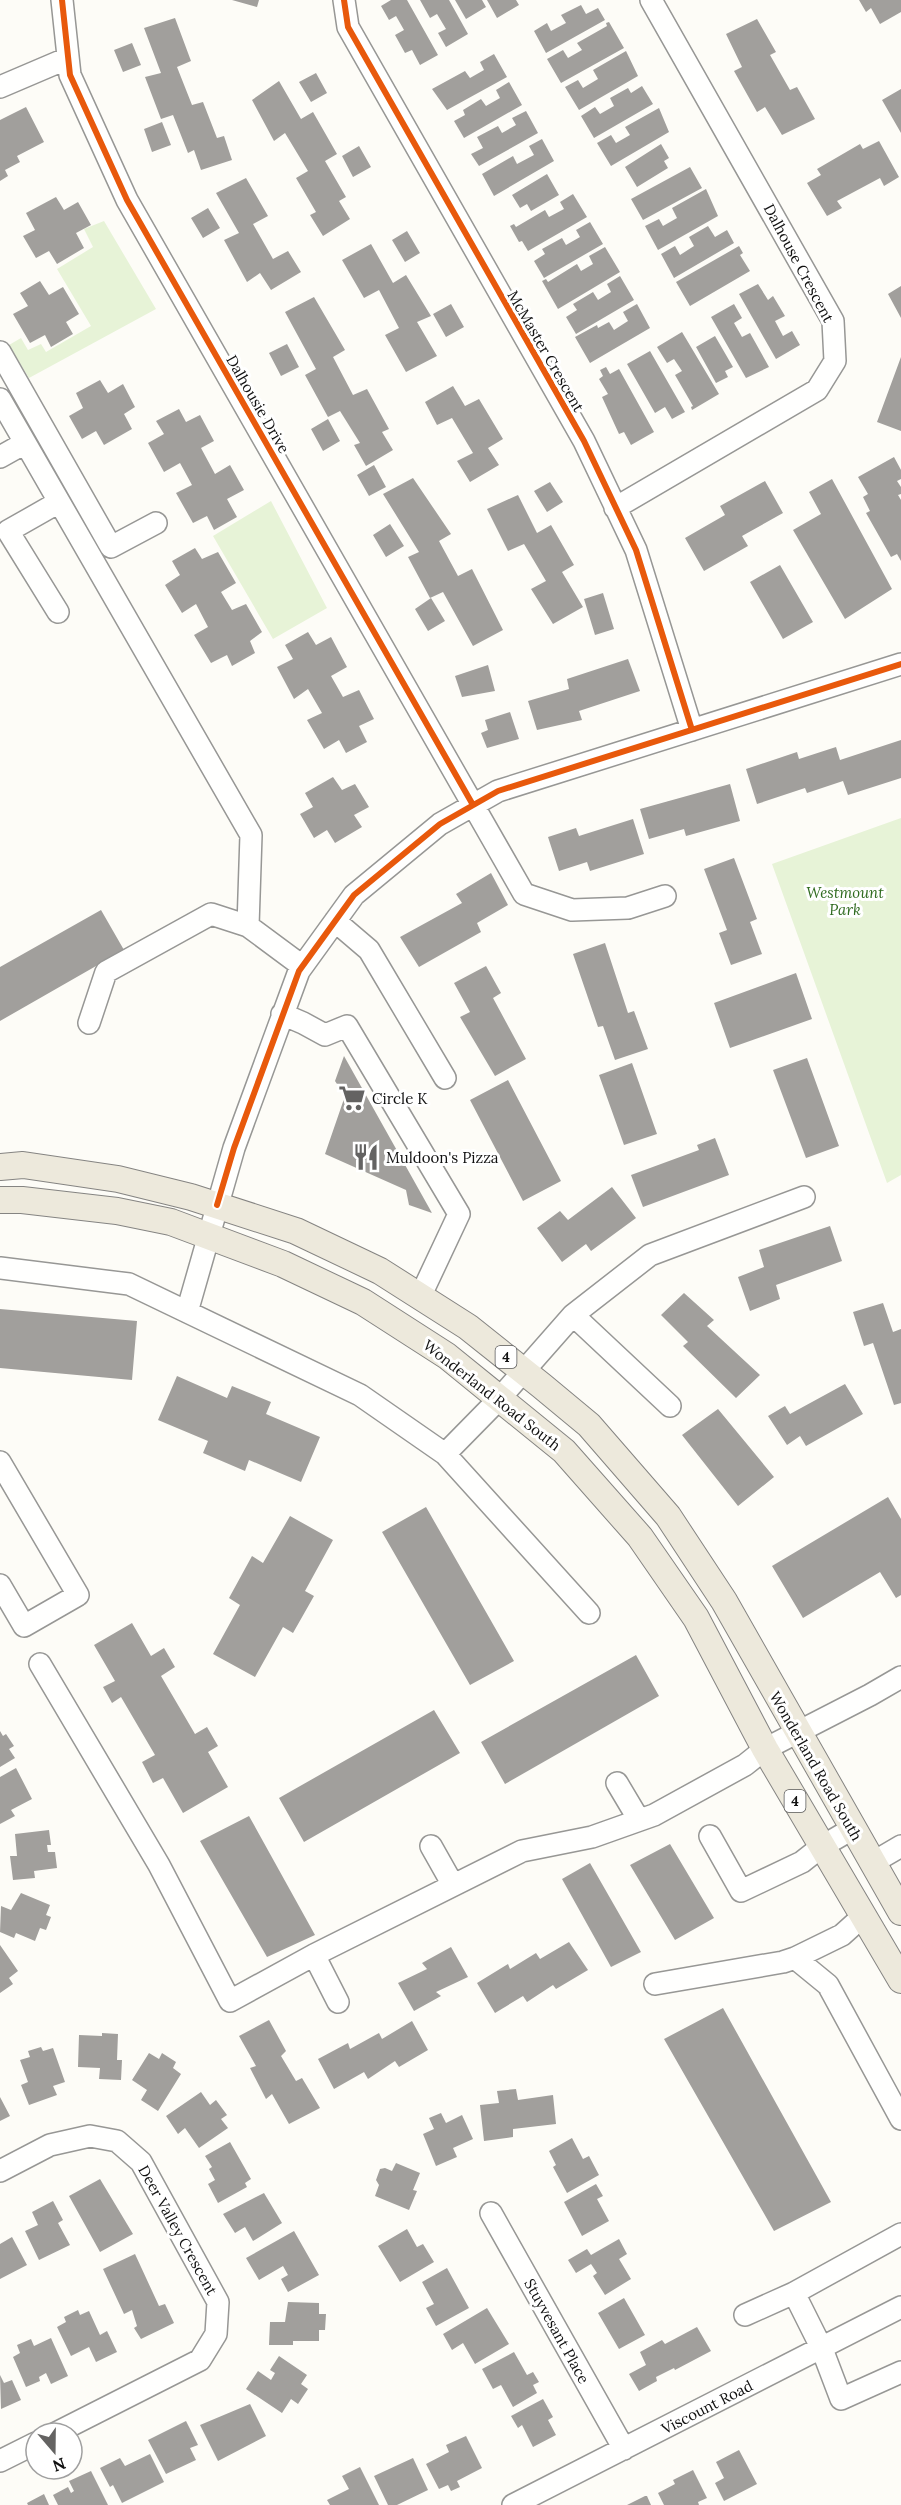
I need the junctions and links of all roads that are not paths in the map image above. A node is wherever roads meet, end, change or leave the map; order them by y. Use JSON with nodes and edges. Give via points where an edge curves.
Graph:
{"nodes":[{"id":1,"x":62,"y":0,"type":"edge"},
{"id":2,"x":344,"y":0,"type":"edge"},
{"id":3,"x":651,"y":0,"type":"edge"},
{"id":4,"x":68,"y":58,"type":"junction"},
{"id":5,"x":0,"y":87,"type":"edge"},
{"id":6,"x":0,"y":352,"type":"edge"},
{"id":7,"x":0,"y":399,"type":"edge"},
{"id":8,"x":25,"y":443,"type":"junction"},
{"id":9,"x":0,"y":457,"type":"edge"},
{"id":10,"x":59,"y":502,"type":"junction"},
{"id":11,"x":615,"y":508,"type":"junction"},
{"id":12,"x":156,"y":523,"type":"dead end"},
{"id":13,"x":4,"y":528,"type":"edge"},
{"id":14,"x":58,"y":612,"type":"dead end"},
{"id":15,"x":901,"y":664,"type":"edge"},
{"id":16,"x":692,"y":730,"type":"junction"},
{"id":17,"x":473,"y":805,"type":"junction"},
{"id":18,"x":665,"y":896,"type":"dead end"},
{"id":19,"x":335,"y":921,"type":"junction"},
{"id":20,"x":248,"y":926,"type":"junction"},
{"id":21,"x":302,"y":966,"type":"junction"},
{"id":22,"x":282,"y":1014,"type":"junction"},
{"id":23,"x":89,"y":1023,"type":"dead end"},
{"id":24,"x":445,"y":1078,"type":"dead end"},
{"id":25,"x":0,"y":1167,"type":"edge"},
{"id":26,"x":804,"y":1197,"type":"dead end"},
{"id":27,"x":0,"y":1200,"type":"edge"},
{"id":28,"x":217,"y":1205,"type":"junction"},
{"id":29,"x":207,"y":1236,"type":"junction"},
{"id":30,"x":0,"y":1268,"type":"edge"},
{"id":31,"x":420,"y":1297,"type":"junction"},
{"id":32,"x":187,"y":1312,"type":"junction"},
{"id":33,"x":573,"y":1315,"type":"junction"},
{"id":34,"x":522,"y":1370,"type":"junction"},
{"id":35,"x":500,"y":1398,"type":"junction"},
{"id":36,"x":670,"y":1406,"type":"dead end"},
{"id":37,"x":445,"y":1454,"type":"junction"},
{"id":38,"x":0,"y":1462,"type":"edge"},
{"id":39,"x":0,"y":1585,"type":"edge"},
{"id":40,"x":589,"y":1613,"type":"dead end"},
{"id":41,"x":40,"y":1664,"type":"dead end"},
{"id":42,"x":901,"y":1677,"type":"edge"},
{"id":43,"x":796,"y":1732,"type":"junction"},
{"id":44,"x":765,"y":1749,"type":"junction"},
{"id":45,"x":617,"y":1783,"type":"dead end"},
{"id":46,"x":639,"y":1820,"type":"junction"},
{"id":47,"x":852,"y":1829,"type":"junction"},
{"id":48,"x":710,"y":1836,"type":"dead end"},
{"id":49,"x":431,"y":1846,"type":"dead end"},
{"id":50,"x":901,"y":1846,"type":"edge"},
{"id":51,"x":821,"y":1847,"type":"junction"},
{"id":52,"x":872,"y":1863,"type":"junction"},
{"id":53,"x":453,"y":1885,"type":"junction"},
{"id":54,"x":901,"y":1912,"type":"edge"},
{"id":55,"x":862,"y":1917,"type":"junction"},
{"id":56,"x":314,"y":1955,"type":"junction"},
{"id":57,"x":795,"y":1958,"type":"junction"},
{"id":58,"x":901,"y":1980,"type":"edge"},
{"id":59,"x":656,"y":1984,"type":"dead end"},
{"id":60,"x":338,"y":2002,"type":"dead end"},
{"id":61,"x":901,"y":2119,"type":"edge"},
{"id":62,"x":0,"y":2171,"type":"edge"},
{"id":63,"x":491,"y":2213,"type":"dead end"},
{"id":64,"x":901,"y":2234,"type":"edge"},
{"id":65,"x":794,"y":2293,"type":"junction"},
{"id":66,"x":901,"y":2307,"type":"edge"},
{"id":67,"x":745,"y":2315,"type":"dead end"},
{"id":68,"x":822,"y":2349,"type":"junction"},
{"id":69,"x":901,"y":2372,"type":"edge"},
{"id":70,"x":80,"y":2421,"type":"edge"},
{"id":71,"x":24,"y":2449,"type":"edge"},
{"id":72,"x":624,"y":2449,"type":"junction"},
{"id":73,"x":0,"y":2461,"type":"edge"},
{"id":74,"x":513,"y":2505,"type":"edge"}],
"edges":[{"from":1,"to":4,"type":"street","name":"Dalhousie Drive"},
{"from":2,"to":11,"type":"street","name":"McMaster Crescent","via":[[348,27],[584,441]]},
{"from":3,"to":11,"type":"street","name":"Dalhouse Crescent","via":[[833,321],[835,361],[817,390]]},
{"from":4,"to":5,"type":"street"},
{"from":4,"to":17,"type":"street","name":"Dalhousie Drive","via":[[70,75],[127,200]]},
{"from":6,"to":12,"type":"street","via":[[111,547]]},
{"from":7,"to":8,"type":"street"},
{"from":8,"to":9,"type":"street"},
{"from":8,"to":10,"type":"street"},
{"from":10,"to":13,"type":"street"},
{"from":10,"to":20,"type":"street","via":[[251,835]]},
{"from":11,"to":16,"type":"street","name":"McMaster Crescent","via":[[636,550]]},
{"from":13,"to":14,"type":"street"},
{"from":15,"to":16,"type":"street"},
{"from":16,"to":17,"type":"street","via":[[498,791]]},
{"from":17,"to":18,"type":"street","name":"Dalhousie Drive","via":[[524,894],[572,910],[628,908]]},
{"from":17,"to":19,"type":"street","via":[[440,824],[354,895]]},
{"from":19,"to":21,"type":"street"},
{"from":19,"to":24,"type":"street","via":[[369,950]]},
{"from":20,"to":21,"type":"street"},
{"from":20,"to":23,"type":"street","via":[[211,914],[106,972]]},
{"from":21,"to":22,"type":"street"},
{"from":22,"to":28,"type":"street"},
{"from":22,"to":31,"type":"street","via":[[325,1035],[347,1026],[459,1214]]},
{"from":25,"to":28,"type":"main road","name":"Wonderland Road South","number":"4","via":[[23,1165],[118,1179]]},
{"from":26,"to":33,"type":"street","via":[[650,1255]]},
{"from":27,"to":29,"type":"main road","name":"Wonderland Road South","number":"4","via":[[117,1211],[171,1222]]},
{"from":28,"to":29,"type":"street"},
{"from":28,"to":31,"type":"main road","name":"Wonderland Road South","number":"4","via":[[296,1231],[380,1271]]},
{"from":29,"to":32,"type":"street"},
{"from":29,"to":35,"type":"main road","name":"Wonderland Road South","number":"4","via":[[283,1264],[363,1302],[447,1356]]},
{"from":30,"to":32,"type":"street","via":[[129,1284]]},
{"from":31,"to":34,"type":"main road","name":"Wonderland Road South","number":"4","via":[[468,1327]]},
{"from":32,"to":37,"type":"street","via":[[360,1395]]},
{"from":33,"to":34,"type":"street"},
{"from":33,"to":36,"type":"street"},
{"from":34,"to":35,"type":"street"},
{"from":34,"to":43,"type":"main road","name":"Wonderland Road South","number":"4","via":[[589,1425],[668,1516],[724,1601]]},
{"from":35,"to":37,"type":"street"},
{"from":35,"to":44,"type":"main road","name":"Wonderland Road South","number":"4","via":[[564,1451],[640,1537],[696,1618]]},
{"from":37,"to":40,"type":"street"},
{"from":38,"to":39,"type":"street","via":[[78,1595],[24,1626]]},
{"from":41,"to":56,"type":"street","via":[[159,1864],[230,2001]]},
{"from":42,"to":43,"type":"street"},
{"from":43,"to":44,"type":"street"},
{"from":43,"to":47,"type":"main road","name":"Wonderland Road South","number":"4"},
{"from":44,"to":46,"type":"street","via":[[745,1765]]},
{"from":44,"to":51,"type":"main road","name":"Wonderland Road South","number":"4"},
{"from":45,"to":46,"type":"street"},
{"from":46,"to":53,"type":"street","via":[[592,1837],[522,1851]]},
{"from":47,"to":51,"type":"street"},
{"from":47,"to":52,"type":"main road","name":"Wonderland Road South","number":"4"},
{"from":48,"to":51,"type":"street","via":[[741,1891],[802,1862]]},
{"from":49,"to":53,"type":"street"},
{"from":50,"to":52,"type":"street"},
{"from":51,"to":55,"type":"main road","name":"Wonderland Road South","number":"4"},
{"from":52,"to":54,"type":"main road","name":"Wonderland Road South","number":"4"},
{"from":53,"to":56,"type":"street"},
{"from":55,"to":57,"type":"street","via":[[842,1935]]},
{"from":55,"to":58,"type":"main road","name":"Wonderland Road South","number":"4"},
{"from":56,"to":60,"type":"street"},
{"from":57,"to":59,"type":"street"},
{"from":57,"to":61,"type":"street","via":[[828,1985]]},
{"from":62,"to":70,"type":"street","name":"Deer Valley Crescent","via":[[50,2145],[90,2136],[117,2141],[141,2162],[218,2302],[216,2334],[200,2360]]},
{"from":63,"to":72,"type":"street","name":"Stuyvesant Place"},
{"from":64,"to":65,"type":"street"},
{"from":65,"to":67,"type":"street"},
{"from":65,"to":68,"type":"street"},
{"from":66,"to":68,"type":"street","name":"Viscount Road"},
{"from":68,"to":69,"type":"street","via":[[841,2399]]},
{"from":68,"to":72,"type":"street","name":"Viscount Road"},
{"from":71,"to":73,"type":"street"},
{"from":72,"to":74,"type":"street","name":"Viscount Road"}]}
